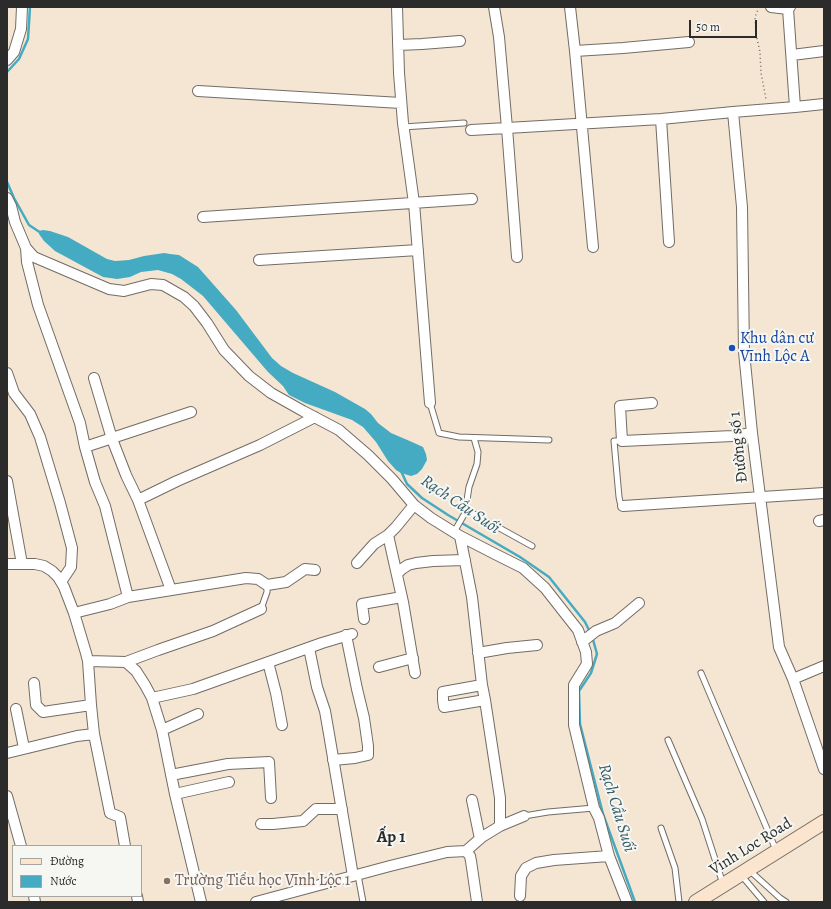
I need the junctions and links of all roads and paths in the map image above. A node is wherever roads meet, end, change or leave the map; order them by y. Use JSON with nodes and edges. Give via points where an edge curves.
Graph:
{"nodes":[{"id":1,"x":22,"y":7,"type":"edge"},
{"id":2,"x":397,"y":7,"type":"edge"},
{"id":3,"x":494,"y":7,"type":"edge"},
{"id":4,"x":570,"y":7,"type":"edge"},
{"id":5,"x":759,"y":7,"type":"edge"},
{"id":6,"x":771,"y":7,"type":"edge"},
{"id":7,"x":789,"y":8,"type":"edge"},
{"id":8,"x":460,"y":41,"type":"dead end"},
{"id":9,"x":689,"y":42,"type":"dead end"},
{"id":10,"x":398,"y":45,"type":"junction"},
{"id":11,"x":575,"y":51,"type":"junction"},
{"id":12,"x":824,"y":51,"type":"edge"},
{"id":13,"x":792,"y":55,"type":"junction"},
{"id":14,"x":7,"y":60,"type":"edge"},
{"id":15,"x":198,"y":91,"type":"dead end"},
{"id":16,"x":401,"y":103,"type":"junction"},
{"id":17,"x":824,"y":104,"type":"edge"},
{"id":18,"x":796,"y":107,"type":"junction"},
{"id":19,"x":767,"y":109,"type":"junction"},
{"id":20,"x":733,"y":112,"type":"junction"},
{"id":21,"x":661,"y":119,"type":"junction"},
{"id":22,"x":582,"y":124,"type":"junction"},
{"id":23,"x":403,"y":127,"type":"junction"},
{"id":24,"x":468,"y":127,"type":"joint"},
{"id":25,"x":507,"y":128,"type":"junction"},
{"id":26,"x":7,"y":198,"type":"edge"},
{"id":27,"x":472,"y":199,"type":"dead end"},
{"id":28,"x":414,"y":203,"type":"junction"},
{"id":29,"x":203,"y":216,"type":"dead end"},
{"id":30,"x":669,"y":242,"type":"dead end"},
{"id":31,"x":593,"y":247,"type":"dead end"},
{"id":32,"x":26,"y":248,"type":"junction"},
{"id":33,"x":418,"y":250,"type":"junction"},
{"id":34,"x":517,"y":257,"type":"dead end"},
{"id":35,"x":259,"y":260,"type":"dead end"},
{"id":36,"x":7,"y":373,"type":"edge"},
{"id":37,"x":94,"y":378,"type":"dead end"},
{"id":38,"x":430,"y":403,"type":"joint"},
{"id":39,"x":652,"y":403,"type":"dead end"},
{"id":40,"x":191,"y":412,"type":"dead end"},
{"id":41,"x":315,"y":417,"type":"junction"},
{"id":42,"x":752,"y":433,"type":"junction"},
{"id":43,"x":474,"y":438,"type":"junction"},
{"id":44,"x":112,"y":439,"type":"junction"},
{"id":45,"x":549,"y":440,"type":"dead end"},
{"id":46,"x":622,"y":441,"type":"junction"},
{"id":47,"x":85,"y":447,"type":"junction"},
{"id":48,"x":7,"y":480,"type":"edge"},
{"id":49,"x":824,"y":493,"type":"edge"},
{"id":50,"x":760,"y":497,"type":"junction"},
{"id":51,"x":138,"y":500,"type":"junction"},
{"id":52,"x":414,"y":505,"type":"junction"},
{"id":53,"x":624,"y":506,"type":"joint"},
{"id":54,"x":465,"y":511,"type":"junction"},
{"id":55,"x":457,"y":531,"type":"junction"},
{"id":56,"x":388,"y":535,"type":"junction"},
{"id":57,"x":532,"y":546,"type":"dead end"},
{"id":58,"x":465,"y":560,"type":"junction"},
{"id":59,"x":357,"y":563,"type":"dead end"},
{"id":60,"x":7,"y":564,"type":"edge"},
{"id":61,"x":22,"y":564,"type":"junction"},
{"id":62,"x":315,"y":570,"type":"dead end"},
{"id":63,"x":396,"y":574,"type":"junction"},
{"id":64,"x":60,"y":582,"type":"junction"},
{"id":65,"x":267,"y":585,"type":"junction"},
{"id":66,"x":171,"y":590,"type":"junction"},
{"id":67,"x":402,"y":596,"type":"junction"},
{"id":68,"x":128,"y":597,"type":"junction"},
{"id":69,"x":639,"y":603,"type":"dead end"},
{"id":70,"x":261,"y":609,"type":"joint"},
{"id":71,"x":74,"y":613,"type":"junction"},
{"id":72,"x":364,"y":619,"type":"dead end"},
{"id":73,"x":589,"y":637,"type":"junction"},
{"id":74,"x":538,"y":645,"type":"dead end"},
{"id":75,"x":309,"y":648,"type":"junction"},
{"id":76,"x":478,"y":653,"type":"junction"},
{"id":77,"x":413,"y":658,"type":"junction"},
{"id":78,"x":88,"y":661,"type":"junction"},
{"id":79,"x":126,"y":662,"type":"junction"},
{"id":80,"x":268,"y":662,"type":"junction"},
{"id":81,"x":824,"y":666,"type":"edge"},
{"id":82,"x":379,"y":667,"type":"dead end"},
{"id":83,"x":415,"y":673,"type":"dead end"},
{"id":84,"x":701,"y":673,"type":"dead end"},
{"id":85,"x":793,"y":679,"type":"junction"},
{"id":86,"x":34,"y":683,"type":"dead end"},
{"id":87,"x":482,"y":685,"type":"junction"},
{"id":88,"x":152,"y":698,"type":"junction"},
{"id":89,"x":485,"y":700,"type":"junction"},
{"id":90,"x":91,"y":705,"type":"junction"},
{"id":91,"x":16,"y":709,"type":"dead end"},
{"id":92,"x":198,"y":714,"type":"dead end"},
{"id":93,"x":282,"y":725,"type":"dead end"},
{"id":94,"x":162,"y":730,"type":"junction"},
{"id":95,"x":94,"y":734,"type":"junction"},
{"id":96,"x":668,"y":740,"type":"dead end"},
{"id":97,"x":24,"y":748,"type":"junction"},
{"id":98,"x":7,"y":753,"type":"edge"},
{"id":99,"x":334,"y":760,"type":"junction"},
{"id":100,"x":824,"y":769,"type":"edge"},
{"id":101,"x":171,"y":776,"type":"junction"},
{"id":102,"x":229,"y":782,"type":"dead end"},
{"id":103,"x":175,"y":794,"type":"junction"},
{"id":104,"x":7,"y":796,"type":"edge"},
{"id":105,"x":271,"y":798,"type":"dead end"},
{"id":106,"x":472,"y":800,"type":"dead end"},
{"id":107,"x":594,"y":808,"type":"junction"},
{"id":108,"x":342,"y":809,"type":"junction"},
{"id":109,"x":524,"y":816,"type":"joint"},
{"id":110,"x":824,"y":822,"type":"edge"},
{"id":111,"x":261,"y":824,"type":"dead end"},
{"id":112,"x":500,"y":826,"type":"junction"},
{"id":113,"x":661,"y":828,"type":"dead end"},
{"id":114,"x":480,"y":839,"type":"junction"},
{"id":115,"x":21,"y":845,"type":"edge"},
{"id":116,"x":126,"y":845,"type":"edge"},
{"id":117,"x":466,"y":851,"type":"junction"},
{"id":118,"x":776,"y":851,"type":"junction"},
{"id":119,"x":609,"y":856,"type":"junction"},
{"id":120,"x":744,"y":872,"type":"junction"},
{"id":121,"x":355,"y":875,"type":"junction"},
{"id":122,"x":723,"y":885,"type":"junction"},
{"id":123,"x":520,"y":896,"type":"dead end"},
{"id":124,"x":704,"y":900,"type":"edge"},
{"id":125,"x":201,"y":902,"type":"edge"},
{"id":126,"x":256,"y":902,"type":"edge"},
{"id":127,"x":363,"y":902,"type":"edge"},
{"id":128,"x":477,"y":902,"type":"edge"},
{"id":129,"x":627,"y":902,"type":"edge"},
{"id":130,"x":679,"y":902,"type":"edge"},
{"id":131,"x":764,"y":902,"type":"edge"},
{"id":132,"x":786,"y":902,"type":"edge"}],
"edges":[{"from":1,"to":14,"type":"street","via":[[21,29],[14,52]]},
{"from":2,"to":10,"type":"street"},
{"from":3,"to":25,"type":"street"},
{"from":4,"to":11,"type":"street"},
{"from":5,"to":19,"type":"path","via":[[755,17]]},
{"from":6,"to":7,"type":"street"},
{"from":7,"to":13,"type":"street"},
{"from":8,"to":10,"type":"street"},
{"from":9,"to":11,"type":"street"},
{"from":10,"to":16,"type":"street"},
{"from":11,"to":22,"type":"street"},
{"from":12,"to":13,"type":"street"},
{"from":13,"to":18,"type":"street"},
{"from":15,"to":16,"type":"street"},
{"from":16,"to":23,"type":"street"},
{"from":17,"to":18,"type":"street"},
{"from":18,"to":19,"type":"street"},
{"from":19,"to":20,"type":"street"},
{"from":20,"to":21,"type":"street"},
{"from":20,"to":42,"type":"street","name":"Đường số 1","via":[[742,207],[744,352]]},
{"from":21,"to":22,"type":"street"},
{"from":21,"to":30,"type":"street"},
{"from":22,"to":25,"type":"street"},
{"from":22,"to":31,"type":"street"},
{"from":23,"to":24,"type":"lane"},
{"from":23,"to":28,"type":"street"},
{"from":24,"to":25,"type":"street"},
{"from":25,"to":34,"type":"street"},
{"from":26,"to":32,"type":"street"},
{"from":27,"to":28,"type":"street"},
{"from":28,"to":29,"type":"street"},
{"from":28,"to":33,"type":"street"},
{"from":32,"to":41,"type":"street","via":[[34,257],[109,290],[124,291],[151,284],[162,285],[184,297],[207,323],[224,350],[249,376],[271,393]]},
{"from":32,"to":47,"type":"street","via":[[38,305],[80,423]]},
{"from":33,"to":35,"type":"street"},
{"from":33,"to":38,"type":"street"},
{"from":36,"to":64,"type":"street","via":[[14,393],[30,414],[40,437],[72,548],[71,567]]},
{"from":37,"to":44,"type":"street"},
{"from":38,"to":43,"type":"lane","via":[[439,433],[459,438]]},
{"from":39,"to":46,"type":"street","via":[[620,406]]},
{"from":40,"to":44,"type":"street"},
{"from":41,"to":51,"type":"street","via":[[260,445]]},
{"from":41,"to":52,"type":"street","via":[[340,430],[368,455]]},
{"from":42,"to":46,"type":"street"},
{"from":42,"to":50,"type":"street","name":"Đường số 1"},
{"from":43,"to":45,"type":"lane"},
{"from":43,"to":54,"type":"lane","via":[[478,456]]},
{"from":44,"to":47,"type":"street"},
{"from":44,"to":51,"type":"street"},
{"from":46,"to":53,"type":"lane","via":[[614,441],[619,496]]},
{"from":47,"to":68,"type":"street","via":[[105,506]]},
{"from":48,"to":61,"type":"street"},
{"from":49,"to":50,"type":"street"},
{"from":50,"to":53,"type":"street"},
{"from":50,"to":85,"type":"street","name":"Đường số 1","via":[[779,647]]},
{"from":51,"to":66,"type":"street"},
{"from":52,"to":55,"type":"street","via":[[431,518]]},
{"from":52,"to":56,"type":"street"},
{"from":54,"to":55,"type":"lane"},
{"from":54,"to":57,"type":"lane"},
{"from":55,"to":58,"type":"street"},
{"from":55,"to":73,"type":"street","via":[[523,568],[545,588],[578,630]]},
{"from":56,"to":59,"type":"street","via":[[374,544]]},
{"from":56,"to":63,"type":"street"},
{"from":58,"to":63,"type":"street","via":[[416,563],[408,565]]},
{"from":58,"to":76,"type":"street"},
{"from":60,"to":61,"type":"street"},
{"from":61,"to":64,"type":"street","via":[[44,566],[52,571]]},
{"from":62,"to":65,"type":"street","via":[[305,570],[286,582]]},
{"from":63,"to":67,"type":"street"},
{"from":64,"to":71,"type":"street"},
{"from":65,"to":66,"type":"street","via":[[258,579],[246,578]]},
{"from":65,"to":70,"type":"lane"},
{"from":66,"to":68,"type":"street"},
{"from":67,"to":72,"type":"street","via":[[362,604]]},
{"from":67,"to":77,"type":"street"},
{"from":68,"to":71,"type":"street"},
{"from":69,"to":73,"type":"street","via":[[615,623]]},
{"from":70,"to":79,"type":"street","via":[[213,631]]},
{"from":71,"to":78,"type":"street"},
{"from":73,"to":107,"type":"street","via":[[587,664],[574,685],[574,725]]},
{"from":74,"to":76,"type":"street"},
{"from":75,"to":80,"type":"street"},
{"from":75,"to":99,"type":"street"},
{"from":75,"to":99,"type":"street","via":[[349,635],[368,755]]},
{"from":76,"to":87,"type":"street"},
{"from":77,"to":82,"type":"street"},
{"from":77,"to":83,"type":"street"},
{"from":78,"to":79,"type":"street"},
{"from":78,"to":90,"type":"street"},
{"from":79,"to":88,"type":"street","via":[[136,671]]},
{"from":80,"to":88,"type":"street","via":[[193,689]]},
{"from":80,"to":93,"type":"street"},
{"from":81,"to":85,"type":"street"},
{"from":84,"to":118,"type":"lane"},
{"from":85,"to":100,"type":"street","name":"Đường số 1"},
{"from":86,"to":90,"type":"street","via":[[36,705],[43,712]]},
{"from":87,"to":89,"type":"street"},
{"from":87,"to":89,"type":"street","via":[[443,692],[444,707]]},
{"from":88,"to":94,"type":"street"},
{"from":89,"to":112,"type":"street","via":[[500,798]]},
{"from":90,"to":95,"type":"street"},
{"from":91,"to":97,"type":"street"},
{"from":92,"to":94,"type":"street"},
{"from":94,"to":101,"type":"street"},
{"from":95,"to":97,"type":"street"},
{"from":95,"to":116,"type":"street","via":[[110,813],[120,817]]},
{"from":96,"to":122,"type":"lane","via":[[702,819]]},
{"from":97,"to":98,"type":"street"},
{"from":99,"to":108,"type":"street"},
{"from":101,"to":103,"type":"street"},
{"from":101,"to":105,"type":"street","via":[[228,764],[269,762]]},
{"from":102,"to":103,"type":"street"},
{"from":103,"to":125,"type":"street"},
{"from":104,"to":115,"type":"street"},
{"from":106,"to":114,"type":"street"},
{"from":107,"to":109,"type":"lane"},
{"from":107,"to":119,"type":"street"},
{"from":108,"to":111,"type":"street","via":[[316,809],[303,821]]},
{"from":108,"to":121,"type":"street"},
{"from":109,"to":112,"type":"street"},
{"from":110,"to":118,"type":"main road","name":"Vinh Loc Road"},
{"from":112,"to":114,"type":"street"},
{"from":113,"to":130,"type":"lane","via":[[674,868]]},
{"from":114,"to":117,"type":"street"},
{"from":117,"to":121,"type":"street","via":[[447,852]]},
{"from":117,"to":128,"type":"street","via":[[471,860]]},
{"from":118,"to":120,"type":"main road","name":"Vinh Loc Road"},
{"from":119,"to":123,"type":"street","via":[[536,863],[526,868],[521,876]]},
{"from":119,"to":129,"type":"street"},
{"from":120,"to":122,"type":"main road","name":"Vinh Loc Road"},
{"from":120,"to":131,"type":"lane"},
{"from":120,"to":132,"type":"lane"},
{"from":121,"to":126,"type":"street"},
{"from":121,"to":127,"type":"lane"},
{"from":122,"to":124,"type":"main road","name":"Vinh Loc Road"}]}
